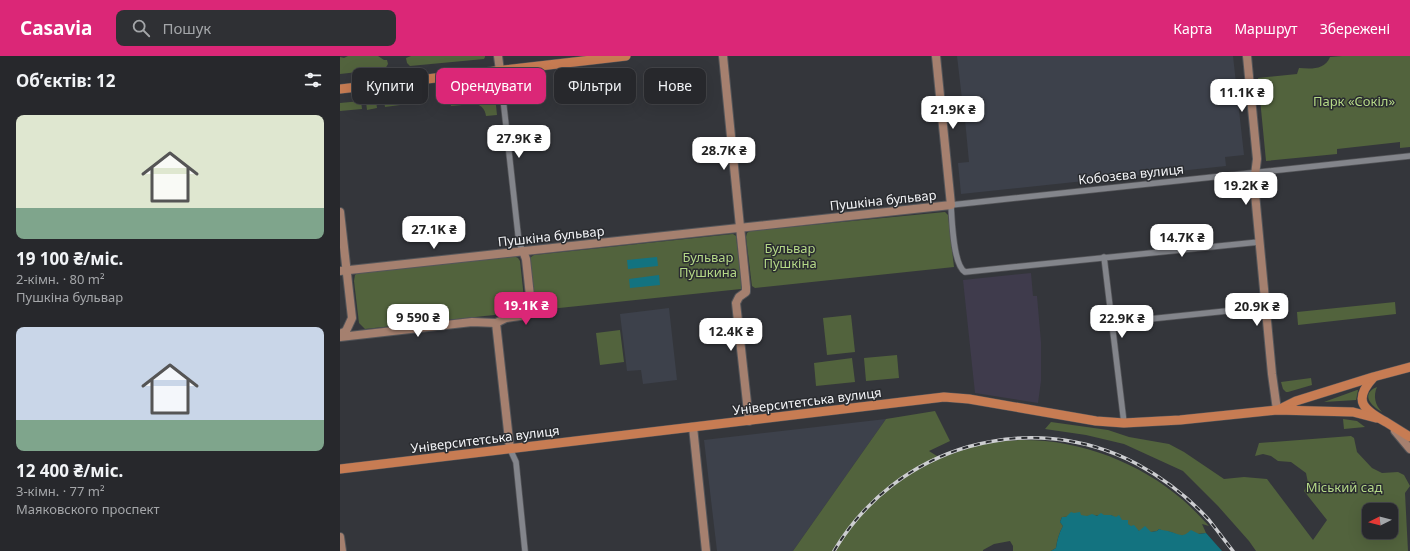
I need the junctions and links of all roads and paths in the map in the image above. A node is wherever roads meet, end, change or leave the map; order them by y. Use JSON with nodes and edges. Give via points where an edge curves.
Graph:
{"nodes":[{"id":1,"x":498,"y":56,"type":"edge"},
{"id":2,"x":626,"y":56,"type":"edge"},
{"id":3,"x":723,"y":56,"type":"edge"},
{"id":4,"x":936,"y":56,"type":"edge"},
{"id":5,"x":1247,"y":56,"type":"edge"},
{"id":6,"x":500,"y":68,"type":"edge"},
{"id":7,"x":525,"y":68,"type":"edge"},
{"id":8,"x":436,"y":78,"type":"edge"},
{"id":9,"x":340,"y":89,"type":"edge"},
{"id":10,"x":504,"y":104,"type":"edge"},
{"id":11,"x":1410,"y":156,"type":"edge"},
{"id":12,"x":1255,"y":172,"type":"junction"},
{"id":13,"x":951,"y":205,"type":"junction"},
{"id":14,"x":340,"y":212,"type":"edge"},
{"id":15,"x":740,"y":227,"type":"junction"},
{"id":16,"x":1259,"y":242,"type":"junction"},
{"id":17,"x":523,"y":251,"type":"junction"},
{"id":18,"x":1104,"y":257,"type":"junction"},
{"id":19,"x":343,"y":270,"type":"edge"},
{"id":20,"x":1265,"y":307,"type":"junction"},
{"id":21,"x":496,"y":323,"type":"junction"},
{"id":22,"x":1111,"y":323,"type":"junction"},
{"id":23,"x":340,"y":336,"type":"edge"},
{"id":24,"x":1410,"y":368,"type":"edge"},
{"id":25,"x":1374,"y":377,"type":"junction"},
{"id":26,"x":1277,"y":410,"type":"junction"},
{"id":27,"x":749,"y":421,"type":"junction"},
{"id":28,"x":1124,"y":423,"type":"junction"},
{"id":29,"x":1386,"y":424,"type":"junction"},
{"id":30,"x":693,"y":427,"type":"junction"},
{"id":31,"x":1410,"y":437,"type":"edge"},
{"id":32,"x":510,"y":449,"type":"junction"},
{"id":33,"x":1410,"y":449,"type":"edge"},
{"id":34,"x":340,"y":469,"type":"edge"},
{"id":35,"x":340,"y":537,"type":"edge"},
{"id":36,"x":342,"y":551,"type":"edge"},
{"id":37,"x":525,"y":551,"type":"edge"},
{"id":38,"x":706,"y":551,"type":"edge"}],
"edges":[{"from":1,"to":6,"type":"street"},
{"from":2,"to":7,"type":"main road"},
{"from":3,"to":15,"type":"street"},
{"from":4,"to":13,"type":"street"},
{"from":5,"to":12,"type":"street","via":[[1256,146]]},
{"from":8,"to":9,"type":"main road"},
{"from":10,"to":17,"type":"street"},
{"from":11,"to":12,"type":"street","name":"Кобозєва вулиця"},
{"from":12,"to":13,"type":"street","name":"Кобозєва вулиця"},
{"from":12,"to":16,"type":"street"},
{"from":13,"to":15,"type":"street","name":"Пушкіна бульвар"},
{"from":13,"to":18,"type":"street","via":[[958,264],[966,272]]},
{"from":14,"to":19,"type":"street"},
{"from":15,"to":17,"type":"street","name":"Пушкіна бульвар"},
{"from":15,"to":27,"type":"street","via":[[746,292],[736,303]]},
{"from":16,"to":18,"type":"street"},
{"from":16,"to":20,"type":"street"},
{"from":17,"to":19,"type":"street","name":"Пушкіна бульвар"},
{"from":17,"to":21,"type":"street","via":[[531,305],[527,315],[506,318]]},
{"from":18,"to":22,"type":"street"},
{"from":19,"to":23,"type":"street","via":[[352,318],[346,331]]},
{"from":20,"to":22,"type":"street"},
{"from":20,"to":26,"type":"street"},
{"from":21,"to":23,"type":"street","via":[[472,322]]},
{"from":21,"to":32,"type":"street"},
{"from":22,"to":28,"type":"street"},
{"from":24,"to":25,"type":"main road","name":"Університетська вулиця"},
{"from":25,"to":26,"type":"main road","name":"Університетська вулиця"},
{"from":25,"to":29,"type":"main road","via":[[1362,392],[1362,402],[1366,410]]},
{"from":26,"to":28,"type":"main road","name":"Університетська вулиця","via":[[1172,421]]},
{"from":26,"to":29,"type":"main road","name":"Університетська вулиця","via":[[1354,412]]},
{"from":27,"to":28,"type":"main road","name":"Університетська вулиця","via":[[944,398],[969,399],[1096,421]]},
{"from":27,"to":30,"type":"main road","name":"Університетська вулиця"},
{"from":29,"to":31,"type":"main road"},
{"from":29,"to":33,"type":"street"},
{"from":30,"to":32,"type":"main road","name":"Університетська вулиця"},
{"from":30,"to":38,"type":"street"},
{"from":32,"to":34,"type":"main road","name":"Університетська вулиця"},
{"from":32,"to":37,"type":"street","via":[[516,462]]},
{"from":35,"to":36,"type":"street"}]}
